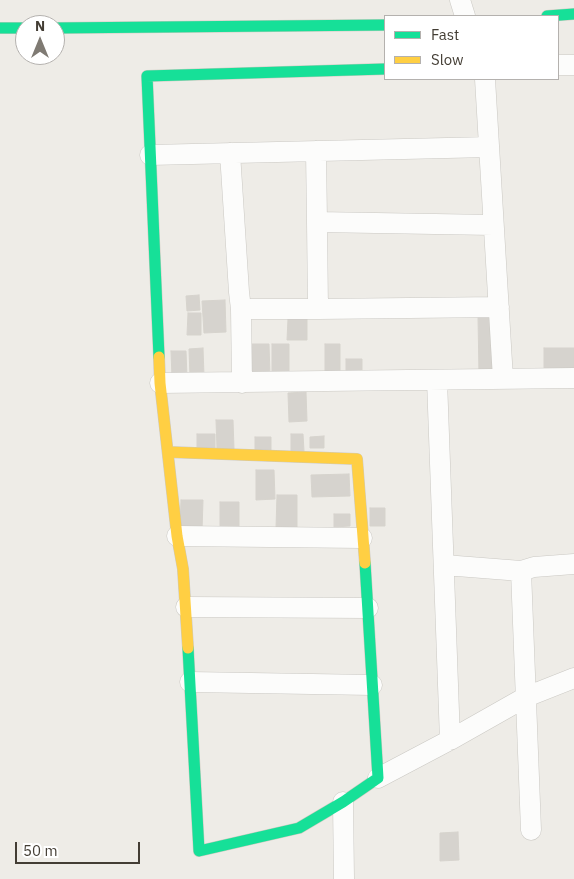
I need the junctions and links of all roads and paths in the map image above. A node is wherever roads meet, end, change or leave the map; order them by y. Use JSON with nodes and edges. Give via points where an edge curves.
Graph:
{"nodes":[{"id":1,"x":460,"y":0,"type":"edge"},
{"id":2,"x":552,"y":0,"type":"edge"},
{"id":3,"x":574,"y":14,"type":"edge"},
{"id":4,"x":465,"y":15,"type":"edge"},
{"id":5,"x":553,"y":15,"type":"edge"},
{"id":6,"x":559,"y":15,"type":"edge"},
{"id":7,"x":384,"y":25,"type":"edge"},
{"id":8,"x":0,"y":28,"type":"edge"},
{"id":9,"x":15,"y":28,"type":"edge"},
{"id":10,"x":65,"y":28,"type":"edge"},
{"id":11,"x":384,"y":69,"type":"edge"},
{"id":12,"x":485,"y":80,"type":"edge"},
{"id":13,"x":489,"y":147,"type":"junction"},
{"id":14,"x":316,"y":151,"type":"junction"},
{"id":15,"x":230,"y":153,"type":"junction"},
{"id":16,"x":150,"y":155,"type":"junction"},
{"id":17,"x":317,"y":222,"type":"junction"},
{"id":18,"x":493,"y":225,"type":"junction"},
{"id":19,"x":499,"y":307,"type":"junction"},
{"id":20,"x":242,"y":309,"type":"junction"},
{"id":21,"x":318,"y":309,"type":"junction"},
{"id":22,"x":574,"y":378,"type":"edge"},
{"id":23,"x":503,"y":379,"type":"junction"},
{"id":24,"x":437,"y":380,"type":"junction"},
{"id":25,"x":160,"y":383,"type":"junction"},
{"id":26,"x":242,"y":383,"type":"junction"},
{"id":27,"x":168,"y":452,"type":"junction"},
{"id":28,"x":177,"y":536,"type":"junction"},
{"id":29,"x":362,"y":538,"type":"junction"},
{"id":30,"x":574,"y":564,"type":"edge"},
{"id":31,"x":444,"y":566,"type":"junction"},
{"id":32,"x":521,"y":571,"type":"junction"},
{"id":33,"x":186,"y":607,"type":"junction"},
{"id":34,"x":368,"y":608,"type":"junction"},
{"id":35,"x":574,"y":678,"type":"edge"},
{"id":36,"x":190,"y":682,"type":"junction"},
{"id":37,"x":372,"y":685,"type":"junction"},
{"id":38,"x":526,"y":697,"type":"junction"},
{"id":39,"x":450,"y":740,"type":"junction"},
{"id":40,"x":378,"y":778,"type":"junction"},
{"id":41,"x":343,"y":802,"type":"junction"},
{"id":42,"x":531,"y":830,"type":"dead end"},
{"id":43,"x":344,"y":879,"type":"edge"}],
"edges":[{"from":1,"to":4,"type":"street"},
{"from":2,"to":5,"type":"street"},
{"from":3,"to":6,"type":"street"},
{"from":7,"to":10,"type":"street"},
{"from":8,"to":9,"type":"street"},
{"from":11,"to":16,"type":"street","via":[[147,76]]},
{"from":12,"to":13,"type":"street"},
{"from":13,"to":14,"type":"street"},
{"from":13,"to":18,"type":"street"},
{"from":14,"to":15,"type":"street"},
{"from":14,"to":17,"type":"street"},
{"from":15,"to":16,"type":"street"},
{"from":15,"to":20,"type":"street"},
{"from":16,"to":25,"type":"street"},
{"from":17,"to":18,"type":"street"},
{"from":17,"to":21,"type":"street"},
{"from":18,"to":19,"type":"street"},
{"from":19,"to":21,"type":"street"},
{"from":19,"to":23,"type":"street"},
{"from":20,"to":21,"type":"street"},
{"from":20,"to":26,"type":"street"},
{"from":22,"to":23,"type":"street"},
{"from":23,"to":24,"type":"street"},
{"from":24,"to":26,"type":"street"},
{"from":24,"to":31,"type":"street"},
{"from":25,"to":26,"type":"street"},
{"from":25,"to":27,"type":"street"},
{"from":27,"to":28,"type":"street"},
{"from":27,"to":29,"type":"street","via":[[357,459]]},
{"from":28,"to":29,"type":"street"},
{"from":28,"to":33,"type":"street"},
{"from":29,"to":34,"type":"street"},
{"from":30,"to":32,"type":"street"},
{"from":31,"to":32,"type":"street"},
{"from":31,"to":39,"type":"street"},
{"from":32,"to":38,"type":"street"},
{"from":33,"to":34,"type":"street"},
{"from":33,"to":36,"type":"street"},
{"from":34,"to":37,"type":"street"},
{"from":35,"to":38,"type":"street"},
{"from":36,"to":37,"type":"street"},
{"from":36,"to":41,"type":"street","via":[[198,851],[299,828]]},
{"from":37,"to":40,"type":"street"},
{"from":38,"to":39,"type":"street"},
{"from":38,"to":42,"type":"street"},
{"from":39,"to":40,"type":"street"},
{"from":40,"to":41,"type":"street"},
{"from":41,"to":43,"type":"street"}]}
